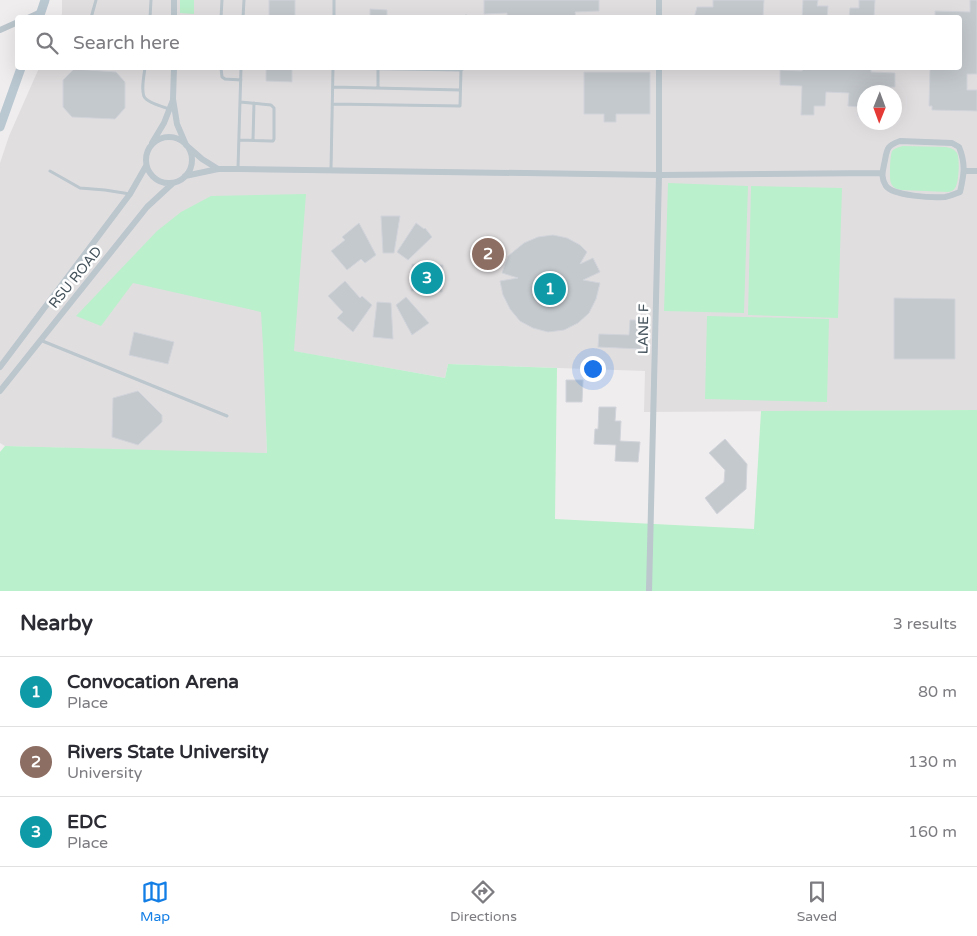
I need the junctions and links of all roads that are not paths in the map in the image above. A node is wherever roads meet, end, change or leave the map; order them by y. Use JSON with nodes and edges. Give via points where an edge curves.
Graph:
{"nodes":[{"id":1,"x":45,"y":0,"type":"edge"},
{"id":2,"x":96,"y":0,"type":"edge"},
{"id":3,"x":151,"y":0,"type":"edge"},
{"id":4,"x":174,"y":0,"type":"edge"},
{"id":5,"x":222,"y":0,"type":"edge"},
{"id":6,"x":244,"y":0,"type":"edge"},
{"id":7,"x":334,"y":0,"type":"edge"},
{"id":8,"x":659,"y":0,"type":"edge"},
{"id":9,"x":40,"y":15,"type":"edge"},
{"id":10,"x":92,"y":15,"type":"edge"},
{"id":11,"x":150,"y":15,"type":"edge"},
{"id":12,"x":174,"y":15,"type":"edge"},
{"id":13,"x":221,"y":15,"type":"edge"},
{"id":14,"x":243,"y":15,"type":"edge"},
{"id":15,"x":334,"y":15,"type":"edge"},
{"id":16,"x":659,"y":15,"type":"edge"},
{"id":17,"x":15,"y":23,"type":"edge"},
{"id":18,"x":0,"y":30,"type":"edge"},
{"id":19,"x":20,"y":70,"type":"edge"},
{"id":20,"x":145,"y":70,"type":"edge"},
{"id":21,"x":174,"y":70,"type":"edge"},
{"id":22,"x":221,"y":70,"type":"edge"},
{"id":23,"x":241,"y":70,"type":"edge"},
{"id":24,"x":333,"y":70,"type":"edge"},
{"id":25,"x":378,"y":70,"type":"edge"},
{"id":26,"x":461,"y":70,"type":"edge"},
{"id":27,"x":659,"y":70,"type":"edge"},
{"id":28,"x":241,"y":80,"type":"junction"},
{"id":29,"x":333,"y":87,"type":"junction"},
{"id":30,"x":378,"y":88,"type":"junction"},
{"id":31,"x":460,"y":90,"type":"junction"},
{"id":32,"x":173,"y":99,"type":"junction"},
{"id":33,"x":240,"y":102,"type":"junction"},
{"id":34,"x":254,"y":103,"type":"junction"},
{"id":35,"x":332,"y":104,"type":"junction"},
{"id":36,"x":169,"y":109,"type":"junction"},
{"id":37,"x":2,"y":117,"type":"edge"},
{"id":38,"x":0,"y":127,"type":"edge"},
{"id":39,"x":239,"y":140,"type":"junction"},
{"id":40,"x":253,"y":140,"type":"junction"},
{"id":41,"x":186,"y":145,"type":"junction"},
{"id":42,"x":150,"y":147,"type":"junction"},
{"id":43,"x":146,"y":166,"type":"junction"},
{"id":44,"x":218,"y":169,"type":"junction"},
{"id":45,"x":238,"y":169,"type":"junction"},
{"id":46,"x":331,"y":170,"type":"junction"},
{"id":47,"x":50,"y":171,"type":"dead end"},
{"id":48,"x":964,"y":171,"type":"junction"},
{"id":49,"x":977,"y":171,"type":"edge"},
{"id":50,"x":881,"y":174,"type":"junction"},
{"id":51,"x":659,"y":175,"type":"junction"},
{"id":52,"x":185,"y":176,"type":"junction"},
{"id":53,"x":173,"y":183,"type":"junction"},
{"id":54,"x":130,"y":194,"type":"junction"},
{"id":55,"x":40,"y":340,"type":"junction"},
{"id":56,"x":0,"y":367,"type":"edge"},
{"id":57,"x":0,"y":391,"type":"edge"},
{"id":58,"x":227,"y":416,"type":"dead end"},
{"id":59,"x":649,"y":591,"type":"edge"}],
"edges":[{"from":1,"to":9,"type":"street"},
{"from":2,"to":10,"type":"lane"},
{"from":3,"to":11,"type":"lane"},
{"from":4,"to":12,"type":"street"},
{"from":5,"to":13,"type":"lane"},
{"from":6,"to":14,"type":"lane"},
{"from":7,"to":15,"type":"lane"},
{"from":8,"to":16,"type":"street"},
{"from":17,"to":18,"type":"street"},
{"from":19,"to":37,"type":"street"},
{"from":20,"to":36,"type":"lane","via":[[144,97]]},
{"from":21,"to":32,"type":"street"},
{"from":22,"to":28,"type":"lane","via":[[225,79]]},
{"from":23,"to":28,"type":"lane"},
{"from":24,"to":29,"type":"lane"},
{"from":25,"to":30,"type":"lane"},
{"from":26,"to":31,"type":"lane"},
{"from":27,"to":51,"type":"street","name":"LANE F"},
{"from":28,"to":33,"type":"lane"},
{"from":29,"to":30,"type":"lane"},
{"from":29,"to":35,"type":"lane"},
{"from":30,"to":31,"type":"lane"},
{"from":31,"to":35,"type":"lane","via":[[460,106]]},
{"from":32,"to":36,"type":"street"},
{"from":32,"to":41,"type":"street","via":[[177,124]]},
{"from":33,"to":34,"type":"lane"},
{"from":33,"to":39,"type":"lane"},
{"from":34,"to":40,"type":"lane"},
{"from":34,"to":40,"type":"lane","via":[[274,108],[274,138],[270,141]]},
{"from":35,"to":46,"type":"lane"},
{"from":36,"to":42,"type":"street"},
{"from":37,"to":38,"type":"street"},
{"from":39,"to":40,"type":"lane"},
{"from":39,"to":45,"type":"lane"},
{"from":41,"to":42,"type":"street","via":[[167,137]]},
{"from":41,"to":44,"type":"street"},
{"from":41,"to":52,"type":"street","via":[[192,157]]},
{"from":42,"to":43,"type":"street"},
{"from":43,"to":53,"type":"street","via":[[154,178]]},
{"from":43,"to":54,"type":"street","name":"RSU ROAD"},
{"from":44,"to":45,"type":"street"},
{"from":44,"to":52,"type":"street"},
{"from":45,"to":46,"type":"street"},
{"from":46,"to":51,"type":"street"},
{"from":47,"to":54,"type":"lane","via":[[80,188]]},
{"from":48,"to":49,"type":"street"},
{"from":48,"to":50,"type":"street","via":[[960,192],[945,197],[894,192],[887,187]]},
{"from":48,"to":50,"type":"street","via":[[963,156],[959,147],[952,143],[900,141],[891,144],[886,152]]},
{"from":50,"to":51,"type":"street"},
{"from":51,"to":59,"type":"street","name":"LANE F"},
{"from":52,"to":53,"type":"street"},
{"from":53,"to":55,"type":"street","name":"RSU ROAD","via":[[147,207]]},
{"from":54,"to":56,"type":"street","name":"RSU ROAD"},
{"from":55,"to":57,"type":"street","name":"RSU ROAD"},
{"from":55,"to":58,"type":"lane"}]}
